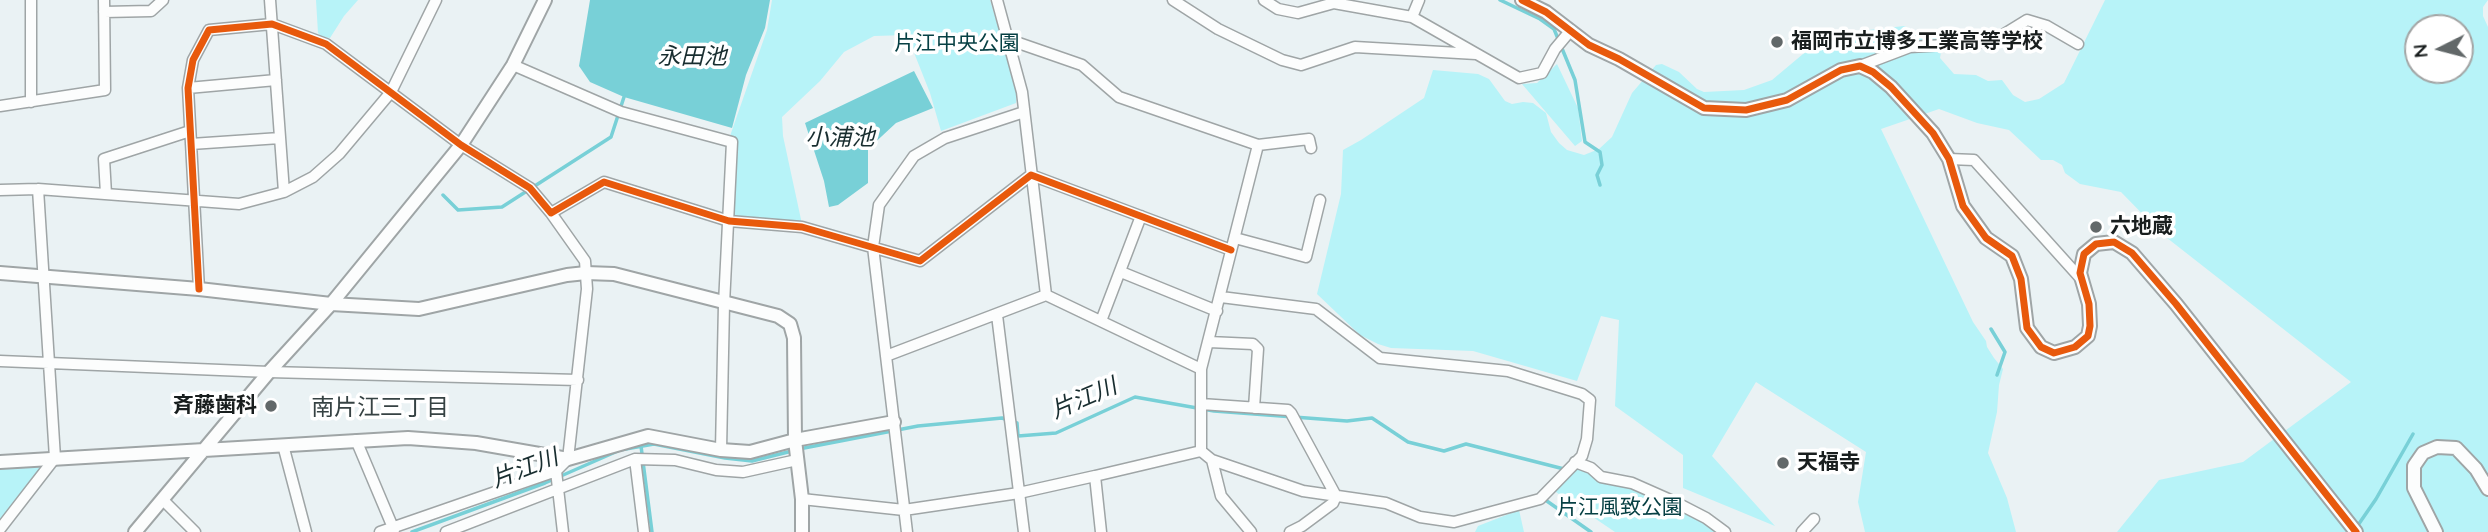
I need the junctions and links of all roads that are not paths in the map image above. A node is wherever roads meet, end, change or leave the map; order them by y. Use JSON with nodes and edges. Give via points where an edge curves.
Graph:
{"nodes":[{"id":1,"x":31,"y":0,"type":"edge"},
{"id":2,"x":104,"y":0,"type":"edge"},
{"id":3,"x":163,"y":0,"type":"edge"},
{"id":4,"x":270,"y":0,"type":"edge"},
{"id":5,"x":436,"y":0,"type":"edge"},
{"id":6,"x":545,"y":0,"type":"edge"},
{"id":7,"x":997,"y":0,"type":"edge"},
{"id":8,"x":1173,"y":0,"type":"edge"},
{"id":9,"x":1264,"y":0,"type":"edge"},
{"id":10,"x":1419,"y":0,"type":"edge"},
{"id":11,"x":1522,"y":0,"type":"edge"},
{"id":12,"x":104,"y":12,"type":"junction"},
{"id":13,"x":1412,"y":17,"type":"junction"},
{"id":14,"x":272,"y":23,"type":"junction"},
{"id":15,"x":1568,"y":33,"type":"junction"},
{"id":16,"x":1007,"y":39,"type":"junction"},
{"id":17,"x":2078,"y":44,"type":"dead end"},
{"id":18,"x":1481,"y":54,"type":"junction"},
{"id":19,"x":513,"y":65,"type":"junction"},
{"id":20,"x":1860,"y":66,"type":"junction"},
{"id":21,"x":276,"y":80,"type":"junction"},
{"id":22,"x":188,"y":88,"type":"junction"},
{"id":23,"x":391,"y":92,"type":"junction"},
{"id":24,"x":31,"y":102,"type":"junction"},
{"id":25,"x":0,"y":106,"type":"edge"},
{"id":26,"x":1024,"y":112,"type":"junction"},
{"id":27,"x":190,"y":131,"type":"junction"},
{"id":28,"x":280,"y":138,"type":"junction"},
{"id":29,"x":191,"y":144,"type":"junction"},
{"id":30,"x":461,"y":145,"type":"junction"},
{"id":31,"x":1258,"y":145,"type":"junction"},
{"id":32,"x":1311,"y":148,"type":"dead end"},
{"id":33,"x":1949,"y":159,"type":"junction"},
{"id":34,"x":1031,"y":175,"type":"junction"},
{"id":35,"x":38,"y":188,"type":"junction"},
{"id":36,"x":0,"y":190,"type":"edge"},
{"id":37,"x":284,"y":192,"type":"junction"},
{"id":38,"x":106,"y":194,"type":"junction"},
{"id":39,"x":194,"y":202,"type":"junction"},
{"id":40,"x":1317,"y":203,"type":"dead end"},
{"id":41,"x":551,"y":213,"type":"junction"},
{"id":42,"x":1141,"y":216,"type":"junction"},
{"id":43,"x":729,"y":221,"type":"junction"},
{"id":44,"x":1235,"y":238,"type":"junction"},
{"id":45,"x":873,"y":247,"type":"junction"},
{"id":46,"x":1231,"y":250,"type":"junction"},
{"id":47,"x":1121,"y":272,"type":"junction"},
{"id":48,"x":0,"y":273,"type":"edge"},
{"id":49,"x":586,"y":273,"type":"junction"},
{"id":50,"x":43,"y":276,"type":"junction"},
{"id":51,"x":2082,"y":281,"type":"junction"},
{"id":52,"x":199,"y":289,"type":"junction"},
{"id":53,"x":1046,"y":295,"type":"junction"},
{"id":54,"x":1221,"y":297,"type":"junction"},
{"id":55,"x":331,"y":304,"type":"junction"},
{"id":56,"x":724,"y":304,"type":"junction"},
{"id":57,"x":1217,"y":311,"type":"junction"},
{"id":58,"x":997,"y":315,"type":"junction"},
{"id":59,"x":1101,"y":321,"type":"junction"},
{"id":60,"x":1209,"y":342,"type":"junction"},
{"id":61,"x":886,"y":356,"type":"junction"},
{"id":62,"x":0,"y":361,"type":"edge"},
{"id":63,"x":50,"y":363,"type":"junction"},
{"id":64,"x":1201,"y":369,"type":"junction"},
{"id":65,"x":269,"y":372,"type":"junction"},
{"id":66,"x":578,"y":380,"type":"junction"},
{"id":67,"x":1201,"y":404,"type":"junction"},
{"id":68,"x":1254,"y":408,"type":"junction"},
{"id":69,"x":894,"y":422,"type":"junction"},
{"id":70,"x":356,"y":440,"type":"junction"},
{"id":71,"x":795,"y":440,"type":"junction"},
{"id":72,"x":283,"y":445,"type":"junction"},
{"id":73,"x":207,"y":449,"type":"junction"},
{"id":74,"x":721,"y":450,"type":"junction"},
{"id":75,"x":1201,"y":451,"type":"junction"},
{"id":76,"x":55,"y":458,"type":"junction"},
{"id":77,"x":640,"y":458,"type":"junction"},
{"id":78,"x":797,"y":458,"type":"junction"},
{"id":79,"x":568,"y":459,"type":"junction"},
{"id":80,"x":1212,"y":460,"type":"junction"},
{"id":81,"x":0,"y":462,"type":"edge"},
{"id":82,"x":1575,"y":463,"type":"junction"},
{"id":83,"x":556,"y":471,"type":"junction"},
{"id":84,"x":1095,"y":476,"type":"junction"},
{"id":85,"x":557,"y":488,"type":"junction"},
{"id":86,"x":2488,"y":489,"type":"edge"},
{"id":87,"x":1020,"y":493,"type":"junction"},
{"id":88,"x":1336,"y":496,"type":"junction"},
{"id":89,"x":802,"y":499,"type":"junction"},
{"id":90,"x":163,"y":500,"type":"junction"},
{"id":91,"x":904,"y":510,"type":"junction"},
{"id":92,"x":1814,"y":519,"type":"dead end"},
{"id":93,"x":475,"y":527,"type":"edge"},
{"id":94,"x":0,"y":529,"type":"edge"},
{"id":95,"x":393,"y":529,"type":"edge"},
{"id":96,"x":135,"y":532,"type":"edge"},
{"id":97,"x":195,"y":532,"type":"edge"},
{"id":98,"x":306,"y":532,"type":"edge"},
{"id":99,"x":380,"y":532,"type":"edge"},
{"id":100,"x":446,"y":532,"type":"edge"},
{"id":101,"x":563,"y":532,"type":"edge"},
{"id":102,"x":644,"y":532,"type":"edge"},
{"id":103,"x":802,"y":532,"type":"edge"},
{"id":104,"x":907,"y":532,"type":"edge"},
{"id":105,"x":1024,"y":532,"type":"edge"},
{"id":106,"x":1101,"y":532,"type":"edge"},
{"id":107,"x":1251,"y":532,"type":"edge"},
{"id":108,"x":1290,"y":532,"type":"edge"},
{"id":109,"x":1725,"y":532,"type":"edge"},
{"id":110,"x":1802,"y":532,"type":"edge"},
{"id":111,"x":2356,"y":532,"type":"edge"},
{"id":112,"x":2436,"y":532,"type":"edge"}],
"edges":[{"from":1,"to":24,"type":"street"},
{"from":2,"to":12,"type":"street"},
{"from":3,"to":12,"type":"street","via":[[151,11]]},
{"from":4,"to":14,"type":"street"},
{"from":5,"to":23,"type":"street"},
{"from":6,"to":19,"type":"street"},
{"from":7,"to":16,"type":"street"},
{"from":8,"to":18,"type":"street","via":[[1218,29],[1301,65],[1356,47]]},
{"from":9,"to":13,"type":"street","via":[[1298,13],[1334,3]]},
{"from":10,"to":13,"type":"street"},
{"from":11,"to":15,"type":"street","via":[[1546,12]]},
{"from":12,"to":24,"type":"street","via":[[105,90]]},
{"from":13,"to":18,"type":"street"},
{"from":14,"to":21,"type":"street"},
{"from":14,"to":22,"type":"street","via":[[209,30],[193,60]]},
{"from":14,"to":23,"type":"street","via":[[326,44]]},
{"from":15,"to":18,"type":"street","via":[[1542,73],[1519,78]]},
{"from":15,"to":20,"type":"street","via":[[1704,108],[1746,110],[1787,100],[1841,70]]},
{"from":16,"to":26,"type":"street"},
{"from":16,"to":31,"type":"street","via":[[1082,65],[1119,97]]},
{"from":17,"to":20,"type":"street","via":[[2027,20],[1978,43],[1910,47]]},
{"from":19,"to":30,"type":"street"},
{"from":19,"to":43,"type":"street","via":[[621,112],[732,142]]},
{"from":20,"to":33,"type":"street","via":[[1891,88],[1933,133]]},
{"from":21,"to":22,"type":"street"},
{"from":21,"to":28,"type":"street"},
{"from":22,"to":27,"type":"street"},
{"from":23,"to":30,"type":"street"},
{"from":23,"to":37,"type":"street","via":[[339,154],[313,177]]},
{"from":24,"to":25,"type":"street"},
{"from":26,"to":34,"type":"street"},
{"from":26,"to":45,"type":"street","via":[[945,138],[914,156],[879,205]]},
{"from":27,"to":29,"type":"street"},
{"from":27,"to":38,"type":"street","via":[[104,159]]},
{"from":28,"to":29,"type":"street"},
{"from":28,"to":37,"type":"street"},
{"from":29,"to":39,"type":"street"},
{"from":30,"to":41,"type":"street","via":[[530,188]]},
{"from":30,"to":55,"type":"street"},
{"from":31,"to":32,"type":"street","via":[[1309,139]]},
{"from":31,"to":44,"type":"street"},
{"from":33,"to":51,"type":"street","via":[[1974,160]]},
{"from":33,"to":51,"type":"street","via":[[1963,206],[1986,238],[2012,256],[2021,279],[2027,328],[2041,347],[2054,353],[2075,347],[2088,336],[2089,304]]},
{"from":34,"to":42,"type":"street"},
{"from":34,"to":45,"type":"street","via":[[920,261]]},
{"from":34,"to":53,"type":"street"},
{"from":35,"to":36,"type":"street"},
{"from":35,"to":38,"type":"street"},
{"from":35,"to":50,"type":"street"},
{"from":37,"to":39,"type":"street","via":[[239,204]]},
{"from":38,"to":39,"type":"street"},
{"from":39,"to":52,"type":"street"},
{"from":40,"to":44,"type":"street","via":[[1306,257]]},
{"from":41,"to":43,"type":"street","via":[[604,182]]},
{"from":41,"to":49,"type":"street","via":[[585,261]]},
{"from":42,"to":46,"type":"street"},
{"from":42,"to":47,"type":"street"},
{"from":43,"to":45,"type":"street","via":[[802,227]]},
{"from":43,"to":56,"type":"street"},
{"from":44,"to":46,"type":"street"},
{"from":45,"to":61,"type":"street"},
{"from":46,"to":54,"type":"street"},
{"from":47,"to":57,"type":"street"},
{"from":47,"to":59,"type":"street"},
{"from":48,"to":50,"type":"street"},
{"from":49,"to":55,"type":"street","via":[[419,309]]},
{"from":49,"to":56,"type":"street","via":[[614,274]]},
{"from":49,"to":66,"type":"street"},
{"from":50,"to":52,"type":"street"},
{"from":50,"to":63,"type":"street"},
{"from":51,"to":111,"type":"street","via":[[2084,254],[2096,243],[2114,242],[2132,253]]},
{"from":52,"to":55,"type":"street"},
{"from":53,"to":58,"type":"street"},
{"from":53,"to":59,"type":"street"},
{"from":54,"to":57,"type":"street"},
{"from":54,"to":82,"type":"street","via":[[1315,309],[1380,358],[1508,371],[1582,394],[1590,400],[1587,439]]},
{"from":55,"to":65,"type":"street"},
{"from":56,"to":71,"type":"street","via":[[778,316],[790,324]]},
{"from":56,"to":74,"type":"street"},
{"from":57,"to":60,"type":"street"},
{"from":58,"to":61,"type":"street"},
{"from":58,"to":87,"type":"street"},
{"from":59,"to":64,"type":"street"},
{"from":60,"to":64,"type":"street"},
{"from":60,"to":68,"type":"street","via":[[1253,344],[1258,349]]},
{"from":61,"to":69,"type":"street"},
{"from":62,"to":63,"type":"street"},
{"from":63,"to":65,"type":"street"},
{"from":63,"to":76,"type":"street"},
{"from":64,"to":67,"type":"street"},
{"from":65,"to":66,"type":"street"},
{"from":65,"to":73,"type":"street"},
{"from":66,"to":79,"type":"street"},
{"from":67,"to":68,"type":"street"},
{"from":67,"to":75,"type":"street"},
{"from":68,"to":88,"type":"street","via":[[1288,410]]},
{"from":69,"to":71,"type":"street"},
{"from":69,"to":91,"type":"street"},
{"from":70,"to":72,"type":"street"},
{"from":70,"to":79,"type":"street","via":[[476,443]]},
{"from":70,"to":95,"type":"street"},
{"from":71,"to":74,"type":"street","via":[[750,452]]},
{"from":71,"to":78,"type":"street"},
{"from":72,"to":73,"type":"street"},
{"from":72,"to":98,"type":"street"},
{"from":73,"to":76,"type":"street"},
{"from":73,"to":90,"type":"street"},
{"from":74,"to":79,"type":"street","via":[[649,436]]},
{"from":75,"to":80,"type":"street"},
{"from":75,"to":84,"type":"street"},
{"from":76,"to":81,"type":"street"},
{"from":76,"to":94,"type":"street"},
{"from":77,"to":78,"type":"street","via":[[743,472]]},
{"from":77,"to":85,"type":"street"},
{"from":77,"to":102,"type":"street"},
{"from":78,"to":89,"type":"street"},
{"from":79,"to":83,"type":"street"},
{"from":80,"to":88,"type":"street","via":[[1303,491]]},
{"from":80,"to":107,"type":"street","via":[[1222,496]]},
{"from":82,"to":88,"type":"street","via":[[1540,499],[1454,522],[1420,517],[1386,503]]},
{"from":82,"to":109,"type":"street","via":[[1601,477],[1632,483],[1675,502]]},
{"from":83,"to":85,"type":"street"},
{"from":83,"to":95,"type":"street"},
{"from":84,"to":87,"type":"street"},
{"from":84,"to":106,"type":"street"},
{"from":85,"to":93,"type":"street"},
{"from":85,"to":101,"type":"street"},
{"from":86,"to":112,"type":"street","via":[[2456,448],[2437,447],[2423,453],[2414,466],[2414,488]]},
{"from":87,"to":91,"type":"street"},
{"from":87,"to":105,"type":"street"},
{"from":88,"to":108,"type":"street","via":[[1333,503]]},
{"from":89,"to":91,"type":"street"},
{"from":89,"to":103,"type":"street"},
{"from":90,"to":96,"type":"street"},
{"from":90,"to":97,"type":"street"},
{"from":91,"to":104,"type":"street"},
{"from":92,"to":110,"type":"street"},
{"from":93,"to":100,"type":"street"},
{"from":95,"to":99,"type":"street"}]}
